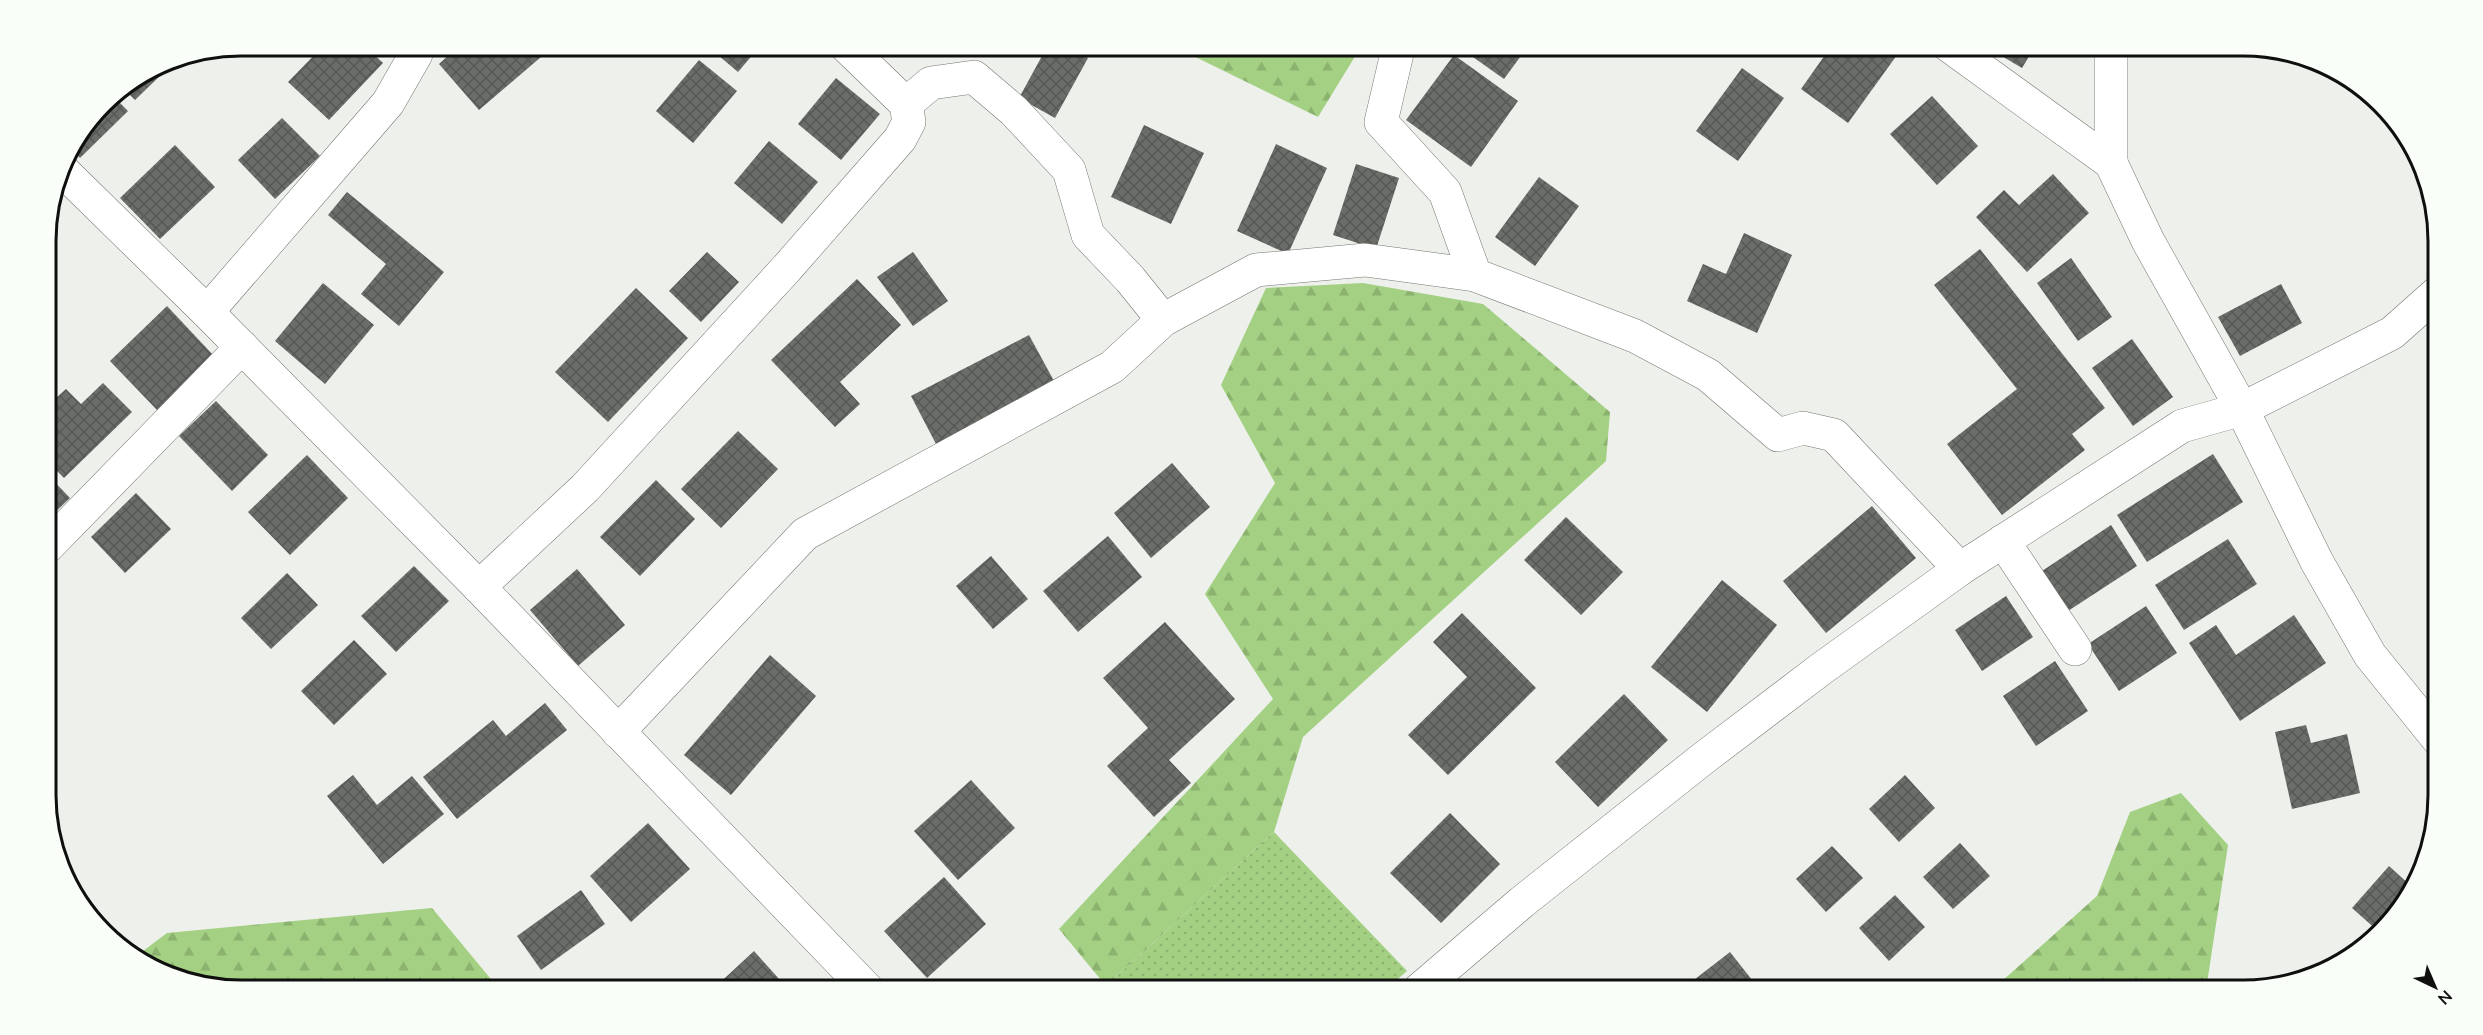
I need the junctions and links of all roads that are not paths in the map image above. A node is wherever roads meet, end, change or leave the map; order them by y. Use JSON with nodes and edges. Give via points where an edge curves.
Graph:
{"nodes":[{"id":1,"x":1397,"y":55,"type":"edge"},
{"id":2,"x":1962,"y":55,"type":"edge"},
{"id":3,"x":2110,"y":55,"type":"edge"},
{"id":4,"x":415,"y":56,"type":"edge"},
{"id":5,"x":856,"y":56,"type":"edge"},
{"id":6,"x":906,"y":104,"type":"junction"},
{"id":7,"x":2111,"y":163,"type":"junction"},
{"id":8,"x":68,"y":176,"type":"edge"},
{"id":9,"x":1475,"y":275,"type":"junction"},
{"id":10,"x":2428,"y":299,"type":"edge"},
{"id":11,"x":207,"y":312,"type":"junction"},
{"id":12,"x":1162,"y":320,"type":"junction"},
{"id":13,"x":242,"y":347,"type":"junction"},
{"id":14,"x":2242,"y":409,"type":"junction"},
{"id":15,"x":56,"y":538,"type":"edge"},
{"id":16,"x":2003,"y":541,"type":"junction"},
{"id":17,"x":1960,"y":569,"type":"junction"},
{"id":18,"x":479,"y":587,"type":"junction"},
{"id":19,"x":2075,"y":649,"type":"dead end"},
{"id":20,"x":2428,"y":727,"type":"edge"},
{"id":21,"x":618,"y":732,"type":"junction"},
{"id":22,"x":1431,"y":979,"type":"edge"},
{"id":23,"x":858,"y":980,"type":"edge"}],
"edges":[{"from":1,"to":9,"type":"street","via":[[1381,122],[1445,192]]},
{"from":2,"to":7,"type":"street"},
{"from":3,"to":7,"type":"street"},
{"from":4,"to":11,"type":"street","via":[[388,103]]},
{"from":5,"to":6,"type":"street"},
{"from":6,"to":12,"type":"street","via":[[931,83],[974,77],[1014,111],[1069,170],[1088,235]]},
{"from":6,"to":18,"type":"street","via":[[909,122],[900,139],[794,259],[585,488]]},
{"from":7,"to":14,"type":"street","via":[[2148,241]]},
{"from":8,"to":11,"type":"street"},
{"from":9,"to":12,"type":"street","via":[[1365,260],[1256,270]]},
{"from":9,"to":17,"type":"street","via":[[1646,342],[1708,375],[1778,435],[1803,428],[1834,435]]},
{"from":10,"to":14,"type":"street","via":[[2392,333]]},
{"from":11,"to":13,"type":"street"},
{"from":12,"to":21,"type":"street","via":[[1112,367],[805,534]]},
{"from":13,"to":15,"type":"street"},
{"from":13,"to":18,"type":"street"},
{"from":14,"to":16,"type":"street","via":[[2182,426]]},
{"from":14,"to":20,"type":"street","via":[[2317,562],[2370,655]]},
{"from":16,"to":17,"type":"street"},
{"from":16,"to":19,"type":"street"},
{"from":17,"to":22,"type":"street","via":[[1705,757]]},
{"from":18,"to":21,"type":"street"},
{"from":21,"to":23,"type":"street"}]}
